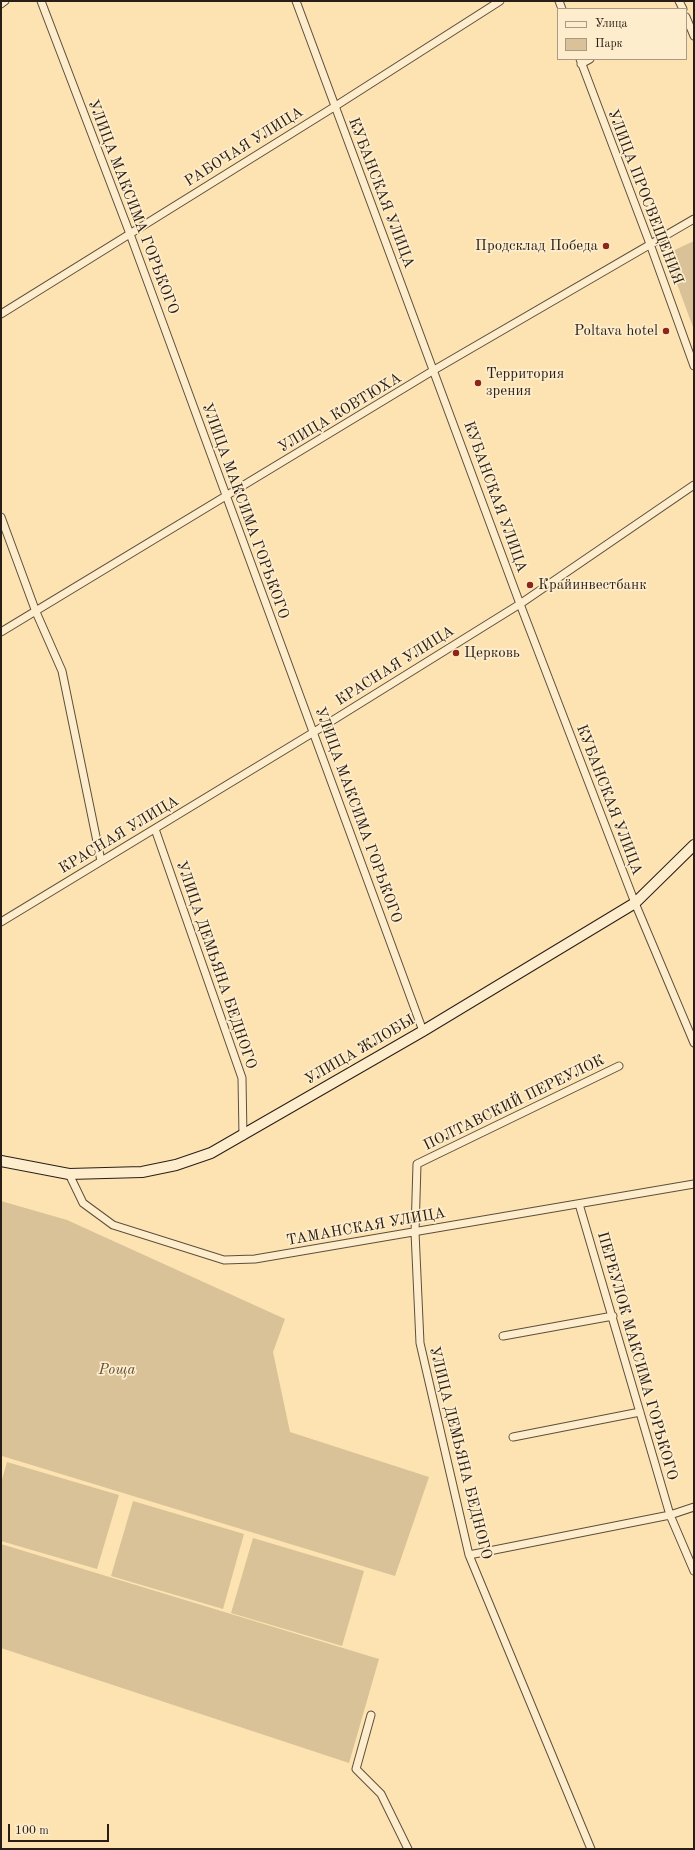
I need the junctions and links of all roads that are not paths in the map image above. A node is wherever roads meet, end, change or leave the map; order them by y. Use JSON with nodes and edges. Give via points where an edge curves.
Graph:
{"nodes":[{"id":1,"x":5,"y":1,"type":"edge"},
{"id":2,"x":41,"y":1,"type":"edge"},
{"id":3,"x":296,"y":1,"type":"edge"},
{"id":4,"x":500,"y":1,"type":"edge"},
{"id":5,"x":1,"y":4,"type":"edge"},
{"id":6,"x":687,"y":19,"type":"edge"},
{"id":7,"x":694,"y":36,"type":"edge"},
{"id":8,"x":581,"y":61,"type":"edge"},
{"id":9,"x":334,"y":107,"type":"junction"},
{"id":10,"x":694,"y":218,"type":"edge"},
{"id":11,"x":130,"y":234,"type":"junction"},
{"id":12,"x":650,"y":244,"type":"junction"},
{"id":13,"x":1,"y":314,"type":"edge"},
{"id":14,"x":694,"y":366,"type":"edge"},
{"id":15,"x":434,"y":370,"type":"junction"},
{"id":16,"x":694,"y":485,"type":"edge"},
{"id":17,"x":226,"y":497,"type":"junction"},
{"id":18,"x":1,"y":517,"type":"edge"},
{"id":19,"x":520,"y":604,"type":"junction"},
{"id":20,"x":36,"y":612,"type":"junction"},
{"id":21,"x":1,"y":632,"type":"edge"},
{"id":22,"x":314,"y":732,"type":"junction"},
{"id":23,"x":155,"y":829,"type":"junction"},
{"id":24,"x":694,"y":845,"type":"edge"},
{"id":25,"x":101,"y":861,"type":"junction"},
{"id":26,"x":636,"y":903,"type":"junction"},
{"id":27,"x":1,"y":922,"type":"edge"},
{"id":28,"x":423,"y":1031,"type":"junction"},
{"id":29,"x":694,"y":1043,"type":"edge"},
{"id":30,"x":619,"y":1066,"type":"dead end"},
{"id":31,"x":243,"y":1136,"type":"junction"},
{"id":32,"x":1,"y":1161,"type":"edge"},
{"id":33,"x":69,"y":1174,"type":"junction"},
{"id":34,"x":694,"y":1184,"type":"edge"},
{"id":35,"x":580,"y":1204,"type":"junction"},
{"id":36,"x":415,"y":1232,"type":"junction"},
{"id":37,"x":613,"y":1316,"type":"junction"},
{"id":38,"x":503,"y":1336,"type":"dead end"},
{"id":39,"x":640,"y":1412,"type":"junction"},
{"id":40,"x":513,"y":1437,"type":"dead end"},
{"id":41,"x":694,"y":1507,"type":"edge"},
{"id":42,"x":670,"y":1515,"type":"junction"},
{"id":43,"x":469,"y":1555,"type":"junction"},
{"id":44,"x":694,"y":1571,"type":"edge"},
{"id":45,"x":371,"y":1714,"type":"dead end"},
{"id":46,"x":408,"y":1849,"type":"edge"},
{"id":47,"x":591,"y":1849,"type":"edge"}],
"edges":[{"from":1,"to":5,"type":"street"},
{"from":2,"to":11,"type":"street","name":"УЛИЦА МАКСИМА ГОРЬКОГО"},
{"from":3,"to":9,"type":"street","name":"КУБАНСКАЯ УЛИЦА"},
{"from":4,"to":9,"type":"street","name":"РАБОЧАЯ УЛИЦА"},
{"from":6,"to":7,"type":"street"},
{"from":8,"to":12,"type":"street","name":"УЛИЦА ПРОСВЕЩЕНИЯ"},
{"from":9,"to":11,"type":"street","name":"РАБОЧАЯ УЛИЦА"},
{"from":9,"to":15,"type":"street","name":"КУБАНСКАЯ УЛИЦА"},
{"from":10,"to":12,"type":"street","name":"УЛИЦА КОВТЮХА"},
{"from":11,"to":13,"type":"street","name":"РАБОЧАЯ УЛИЦА"},
{"from":11,"to":17,"type":"street","name":"УЛИЦА МАКСИМА ГОРЬКОГО"},
{"from":12,"to":14,"type":"street","name":"УЛИЦА ПРОСВЕЩЕНИЯ"},
{"from":12,"to":15,"type":"street","name":"УЛИЦА КОВТЮХА"},
{"from":15,"to":17,"type":"street","name":"УЛИЦА КОВТЮХА"},
{"from":15,"to":19,"type":"street","name":"КУБАНСКАЯ УЛИЦА"},
{"from":16,"to":19,"type":"street","name":"КРАСНАЯ УЛИЦА"},
{"from":17,"to":20,"type":"street","name":"УЛИЦА КОВТЮХА"},
{"from":17,"to":22,"type":"street","name":"УЛИЦА МАКСИМА ГОРЬКОГО"},
{"from":18,"to":20,"type":"street"},
{"from":19,"to":22,"type":"street","name":"КРАСНАЯ УЛИЦА"},
{"from":19,"to":26,"type":"street","name":"КУБАНСКАЯ УЛИЦА"},
{"from":20,"to":21,"type":"street","name":"УЛИЦА КОВТЮХА"},
{"from":20,"to":25,"type":"street","via":[[62,671]]},
{"from":22,"to":23,"type":"street","name":"КРАСНАЯ УЛИЦА"},
{"from":22,"to":28,"type":"street","name":"УЛИЦА МАКСИМА ГОРЬКОГО"},
{"from":23,"to":25,"type":"street","name":"КРАСНАЯ УЛИЦА"},
{"from":23,"to":31,"type":"street","name":"УЛИЦА ДЕМЬЯНА БЕДНОГО","via":[[242,1078]]},
{"from":24,"to":26,"type":"street","name":"УЛИЦА ЖЛОБЫ"},
{"from":25,"to":27,"type":"street","name":"КРАСНАЯ УЛИЦА"},
{"from":26,"to":28,"type":"street","name":"УЛИЦА ЖЛОБЫ"},
{"from":26,"to":29,"type":"street","name":"КУБАНСКАЯ УЛИЦА"},
{"from":28,"to":31,"type":"street","name":"УЛИЦА ЖЛОБЫ"},
{"from":30,"to":36,"type":"street","name":"ПОЛТАВСКИЙ ПЕРЕУЛОК","via":[[417,1164]]},
{"from":31,"to":33,"type":"street","name":"УЛИЦА ЖЛОБЫ","via":[[211,1153],[176,1165],[142,1172]]},
{"from":32,"to":33,"type":"street","name":"УЛИЦА ЖЛОБЫ"},
{"from":33,"to":36,"type":"street","name":"ТАМАНСКАЯ УЛИЦА","via":[[82,1202],[112,1225],[224,1260],[255,1259]]},
{"from":34,"to":35,"type":"street","name":"ТАМАНСКАЯ УЛИЦА"},
{"from":35,"to":36,"type":"street","name":"ТАМАНСКАЯ УЛИЦА"},
{"from":35,"to":37,"type":"street","name":"ПЕРЕУЛОК МАКСИМА ГОРЬКОГО"},
{"from":36,"to":43,"type":"street","name":"УЛИЦА ДЕМЬЯНА БЕДНОГО","via":[[420,1343]]},
{"from":37,"to":38,"type":"street"},
{"from":37,"to":39,"type":"street","name":"ПЕРЕУЛОК МАКСИМА ГОРЬКОГО"},
{"from":39,"to":40,"type":"street"},
{"from":39,"to":42,"type":"street","name":"ПЕРЕУЛОК МАКСИМА ГОРЬКОГО"},
{"from":41,"to":42,"type":"street"},
{"from":42,"to":43,"type":"street"},
{"from":42,"to":44,"type":"street"},
{"from":43,"to":47,"type":"street","name":"УЛИЦА ДЕМЬЯНА БЕДНОГО"},
{"from":45,"to":46,"type":"street","via":[[356,1769],[381,1794]]}]}
